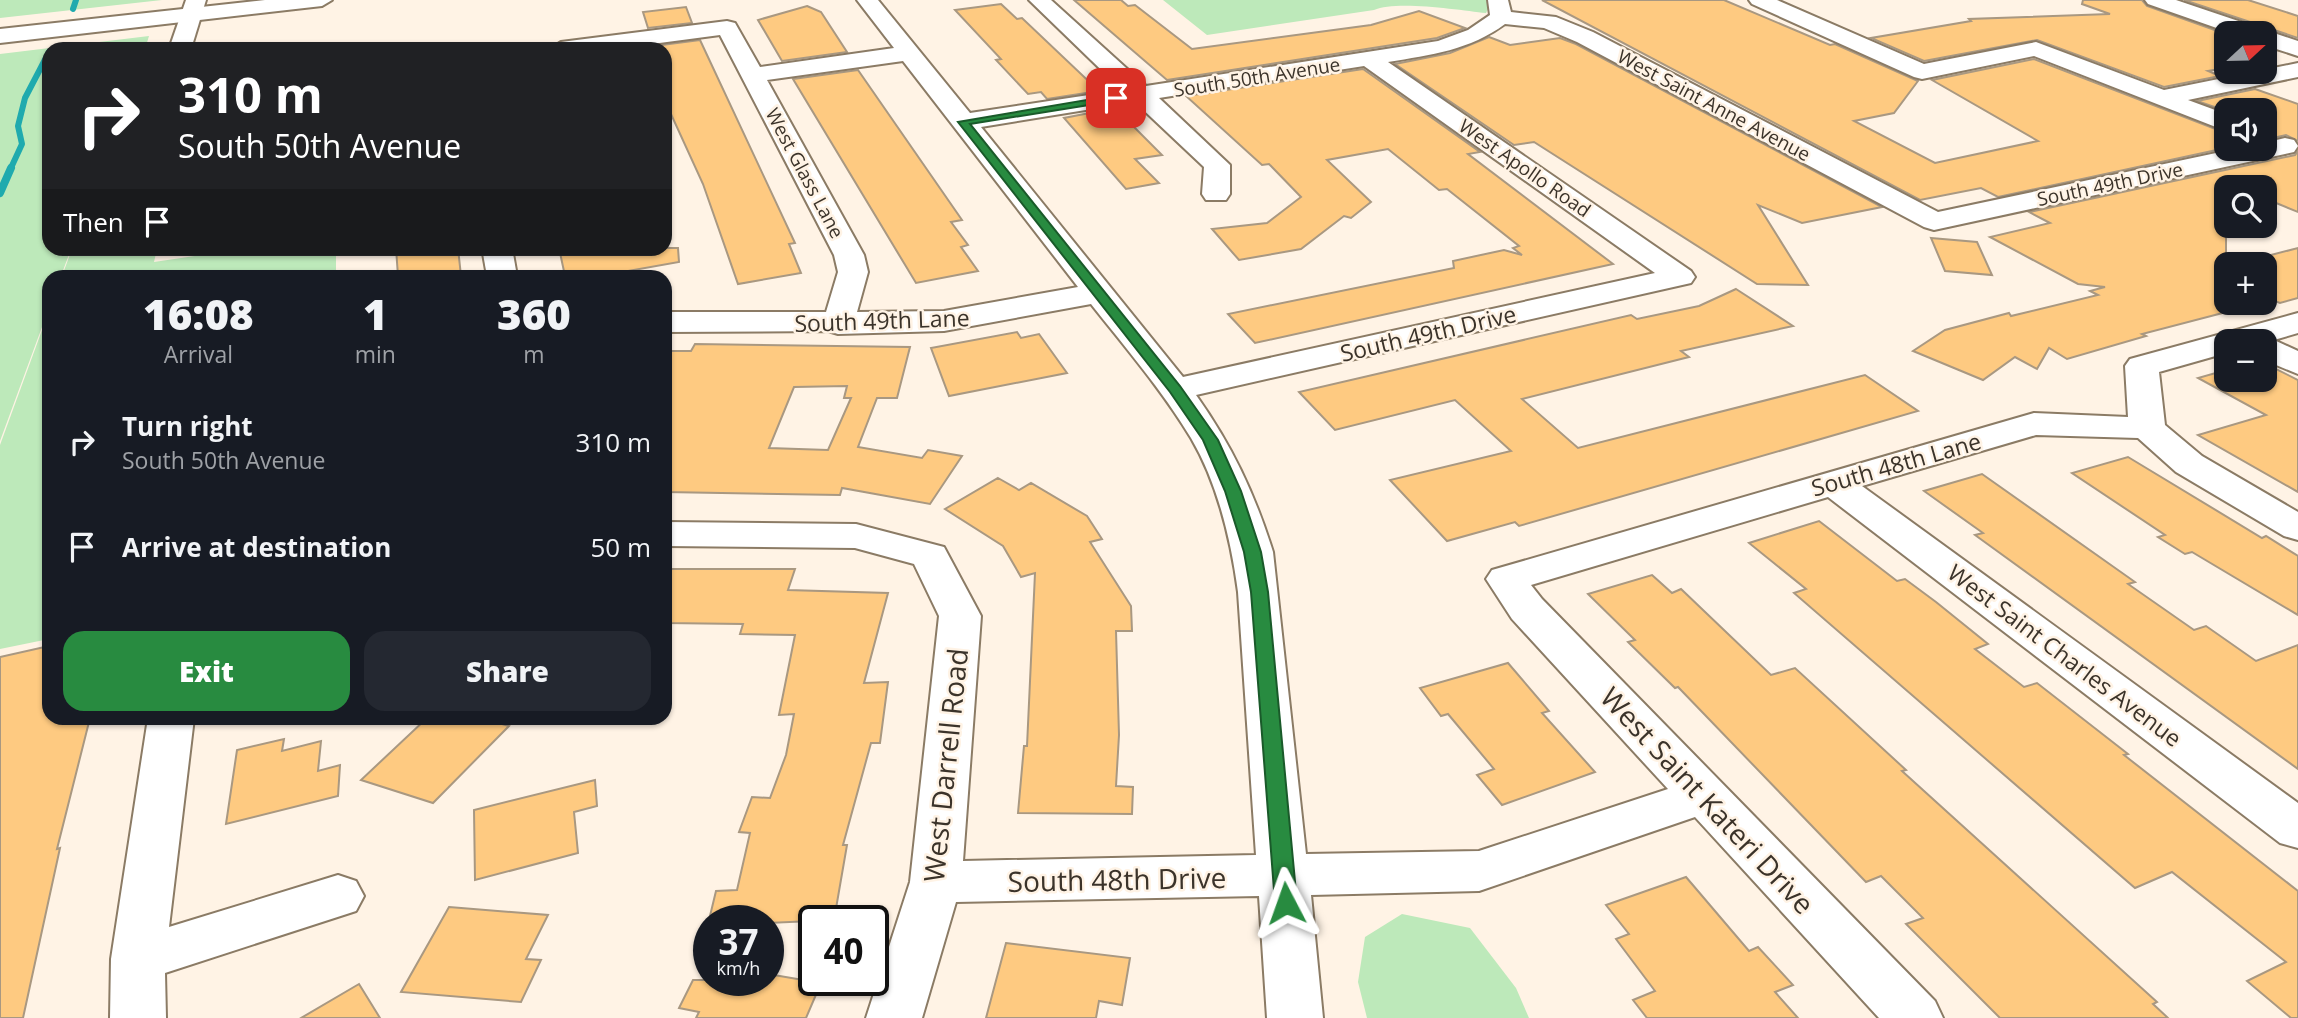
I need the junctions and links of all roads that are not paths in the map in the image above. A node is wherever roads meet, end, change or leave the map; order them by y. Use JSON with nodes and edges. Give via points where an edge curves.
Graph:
{"nodes":[{"id":1,"x":238,"y":0,"type":"edge"},
{"id":2,"x":322,"y":0,"type":"edge"},
{"id":3,"x":867,"y":0,"type":"edge"},
{"id":4,"x":1039,"y":0,"type":"edge"},
{"id":5,"x":1759,"y":0,"type":"edge"},
{"id":6,"x":2155,"y":0,"type":"edge"},
{"id":7,"x":194,"y":7,"type":"edge"},
{"id":8,"x":1500,"y":8,"type":"edge"},
{"id":9,"x":2217,"y":21,"type":"edge"},
{"id":10,"x":0,"y":26,"type":"edge"},
{"id":11,"x":0,"y":36,"type":"edge"},
{"id":12,"x":182,"y":42,"type":"edge"},
{"id":13,"x":616,"y":42,"type":"edge"},
{"id":14,"x":2277,"y":42,"type":"edge"},
{"id":15,"x":2298,"y":49,"type":"edge"},
{"id":16,"x":910,"y":53,"type":"junction"},
{"id":17,"x":1370,"y":60,"type":"junction"},
{"id":18,"x":2298,"y":70,"type":"edge"},
{"id":19,"x":753,"y":75,"type":"junction"},
{"id":20,"x":1140,"y":94,"type":"junction"},
{"id":21,"x":2161,"y":97,"type":"junction"},
{"id":22,"x":2214,"y":118,"type":"edge"},
{"id":23,"x":963,"y":122,"type":"junction"},
{"id":24,"x":2282,"y":145,"type":"edge"},
{"id":25,"x":1216,"y":194,"type":"dead end"},
{"id":26,"x":1934,"y":221,"type":"joint"},
{"id":27,"x":1680,"y":277,"type":"joint"},
{"id":28,"x":1098,"y":293,"type":"junction"},
{"id":29,"x":672,"y":322,"type":"edge"},
{"id":30,"x":2298,"y":323,"type":"edge"},
{"id":31,"x":838,"y":324,"type":"junction"},
{"id":32,"x":2277,"y":330,"type":"edge"},
{"id":33,"x":2214,"y":349,"type":"edge"},
{"id":34,"x":2277,"y":355,"type":"edge"},
{"id":35,"x":2298,"y":364,"type":"edge"},
{"id":36,"x":1175,"y":389,"type":"junction"},
{"id":37,"x":2147,"y":428,"type":"junction"},
{"id":38,"x":1832,"y":482,"type":"junction"},
{"id":39,"x":2298,"y":528,"type":"edge"},
{"id":40,"x":672,"y":534,"type":"edge"},
{"id":41,"x":1506,"y":579,"type":"joint"},
{"id":42,"x":170,"y":725,"type":"edge"},
{"id":43,"x":1705,"y":795,"type":"junction"},
{"id":44,"x":2298,"y":829,"type":"edge"},
{"id":45,"x":1284,"y":875,"type":"junction"},
{"id":46,"x":936,"y":882,"type":"junction"},
{"id":47,"x":338,"y":896,"type":"dead end"},
{"id":48,"x":138,"y":960,"type":"junction"},
{"id":49,"x":138,"y":1018,"type":"edge"},
{"id":50,"x":894,"y":1018,"type":"edge"},
{"id":51,"x":1295,"y":1018,"type":"edge"},
{"id":52,"x":1915,"y":1018,"type":"edge"}],
"edges":[{"from":1,"to":7,"type":"street"},
{"from":2,"to":7,"type":"street"},
{"from":3,"to":16,"type":"street"},
{"from":4,"to":20,"type":"street"},
{"from":5,"to":21,"type":"street","via":[[1922,72],[2036,49]]},
{"from":6,"to":9,"type":"street"},
{"from":7,"to":10,"type":"street"},
{"from":7,"to":11,"type":"street"},
{"from":7,"to":12,"type":"street"},
{"from":8,"to":17,"type":"street","name":"South 50th Avenue","via":[[1476,35],[1442,47]]},
{"from":8,"to":26,"type":"street","name":"West Saint Anne Avenue","via":[[1585,37]]},
{"from":13,"to":19,"type":"street","name":"West Glass Lane","via":[[727,28]]},
{"from":14,"to":15,"type":"street"},
{"from":16,"to":19,"type":"street"},
{"from":16,"to":23,"type":"street"},
{"from":17,"to":20,"type":"street","name":"South 50th Avenue"},
{"from":17,"to":27,"type":"street","name":"West Apollo Road"},
{"from":18,"to":21,"type":"street"},
{"from":19,"to":31,"type":"street","name":"West Glass Lane","via":[[849,255],[853,272]]},
{"from":20,"to":23,"type":"street","name":"South 50th Avenue"},
{"from":20,"to":25,"type":"street","via":[[1217,165]]},
{"from":21,"to":22,"type":"street"},
{"from":23,"to":28,"type":"street"},
{"from":24,"to":26,"type":"street","name":"South 49th Drive"},
{"from":27,"to":36,"type":"street","name":"South 49th Drive"},
{"from":28,"to":31,"type":"street","name":"South 49th Lane","via":[[944,321]]},
{"from":28,"to":36,"type":"street"},
{"from":29,"to":31,"type":"street","name":"South 49th Lane"},
{"from":30,"to":32,"type":"street"},
{"from":33,"to":37,"type":"street","via":[[2142,366]]},
{"from":34,"to":35,"type":"street"},
{"from":36,"to":45,"type":"street","via":[[1210,440],[1253,552]]},
{"from":37,"to":38,"type":"street","name":"South 48th Lane","via":[[2034,424]]},
{"from":37,"to":39,"type":"street","via":[[2189,464]]},
{"from":38,"to":41,"type":"street","name":"South 48th Lane"},
{"from":38,"to":44,"type":"street","name":"West Saint Charles Avenue"},
{"from":40,"to":46,"type":"street","name":"West Darrell Road","via":[[856,536],[930,556],[960,616]]},
{"from":41,"to":43,"type":"street","name":"West Saint Kateri Drive","via":[[1527,609]]},
{"from":42,"to":48,"type":"street"},
{"from":43,"to":45,"type":"street","name":"South 48th Drive","via":[[1479,871]]},
{"from":43,"to":52,"type":"street","name":"West Saint Kateri Drive"},
{"from":45,"to":46,"type":"street","name":"South 48th Drive"},
{"from":45,"to":51,"type":"street"},
{"from":46,"to":50,"type":"street","name":"West Darrell Road"},
{"from":47,"to":48,"type":"street"},
{"from":48,"to":49,"type":"street"}]}
